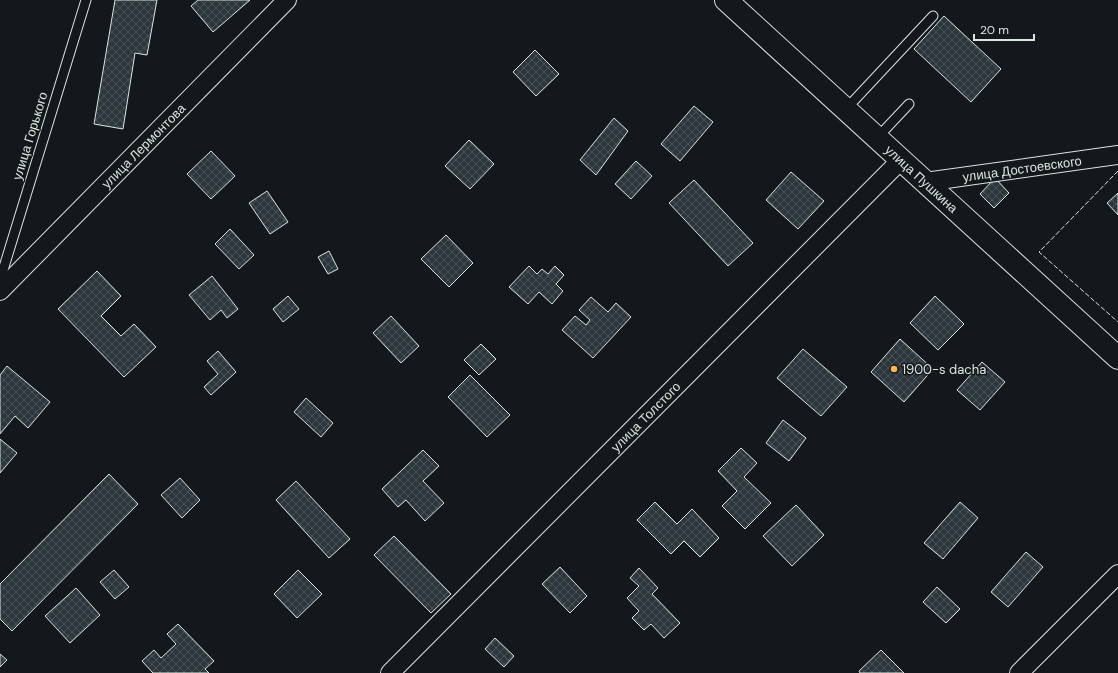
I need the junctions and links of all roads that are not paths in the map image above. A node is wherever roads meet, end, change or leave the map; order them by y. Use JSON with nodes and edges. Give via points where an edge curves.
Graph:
{"nodes":[{"id":1,"x":86,"y":0,"type":"edge"},
{"id":2,"x":287,"y":0,"type":"edge"},
{"id":3,"x":726,"y":0,"type":"edge"},
{"id":4,"x":933,"y":16,"type":"dead end"},
{"id":5,"x":909,"y":104,"type":"dead end"},
{"id":6,"x":846,"y":110,"type":"junction"},
{"id":7,"x":877,"y":138,"type":"junction"},
{"id":8,"x":1118,"y":155,"type":"edge"},
{"id":9,"x":901,"y":160,"type":"junction"},
{"id":10,"x":925,"y":182,"type":"junction"},
{"id":11,"x":0,"y":280,"type":"edge"},
{"id":12,"x":0,"y":292,"type":"edge"},
{"id":13,"x":1118,"y":358,"type":"edge"},
{"id":14,"x":1118,"y":574,"type":"edge"},
{"id":15,"x":390,"y":673,"type":"edge"},
{"id":16,"x":1019,"y":673,"type":"edge"}],
"edges":[{"from":1,"to":11,"type":"lane","name":"улица Горького"},
{"from":2,"to":12,"type":"street","name":"улица Лермонтова"},
{"from":3,"to":6,"type":"main road","name":"улица Пушкина"},
{"from":4,"to":6,"type":"lane"},
{"from":5,"to":7,"type":"lane"},
{"from":6,"to":7,"type":"main road","name":"улица Пушкина"},
{"from":7,"to":9,"type":"main road","name":"улица Пушкина"},
{"from":8,"to":10,"type":"street","name":"улица Достоевского"},
{"from":9,"to":10,"type":"main road","name":"улица Пушкина"},
{"from":9,"to":15,"type":"street","name":"улица Толстого"},
{"from":10,"to":13,"type":"main road","name":"улица Пушкина"},
{"from":14,"to":16,"type":"street"}]}
